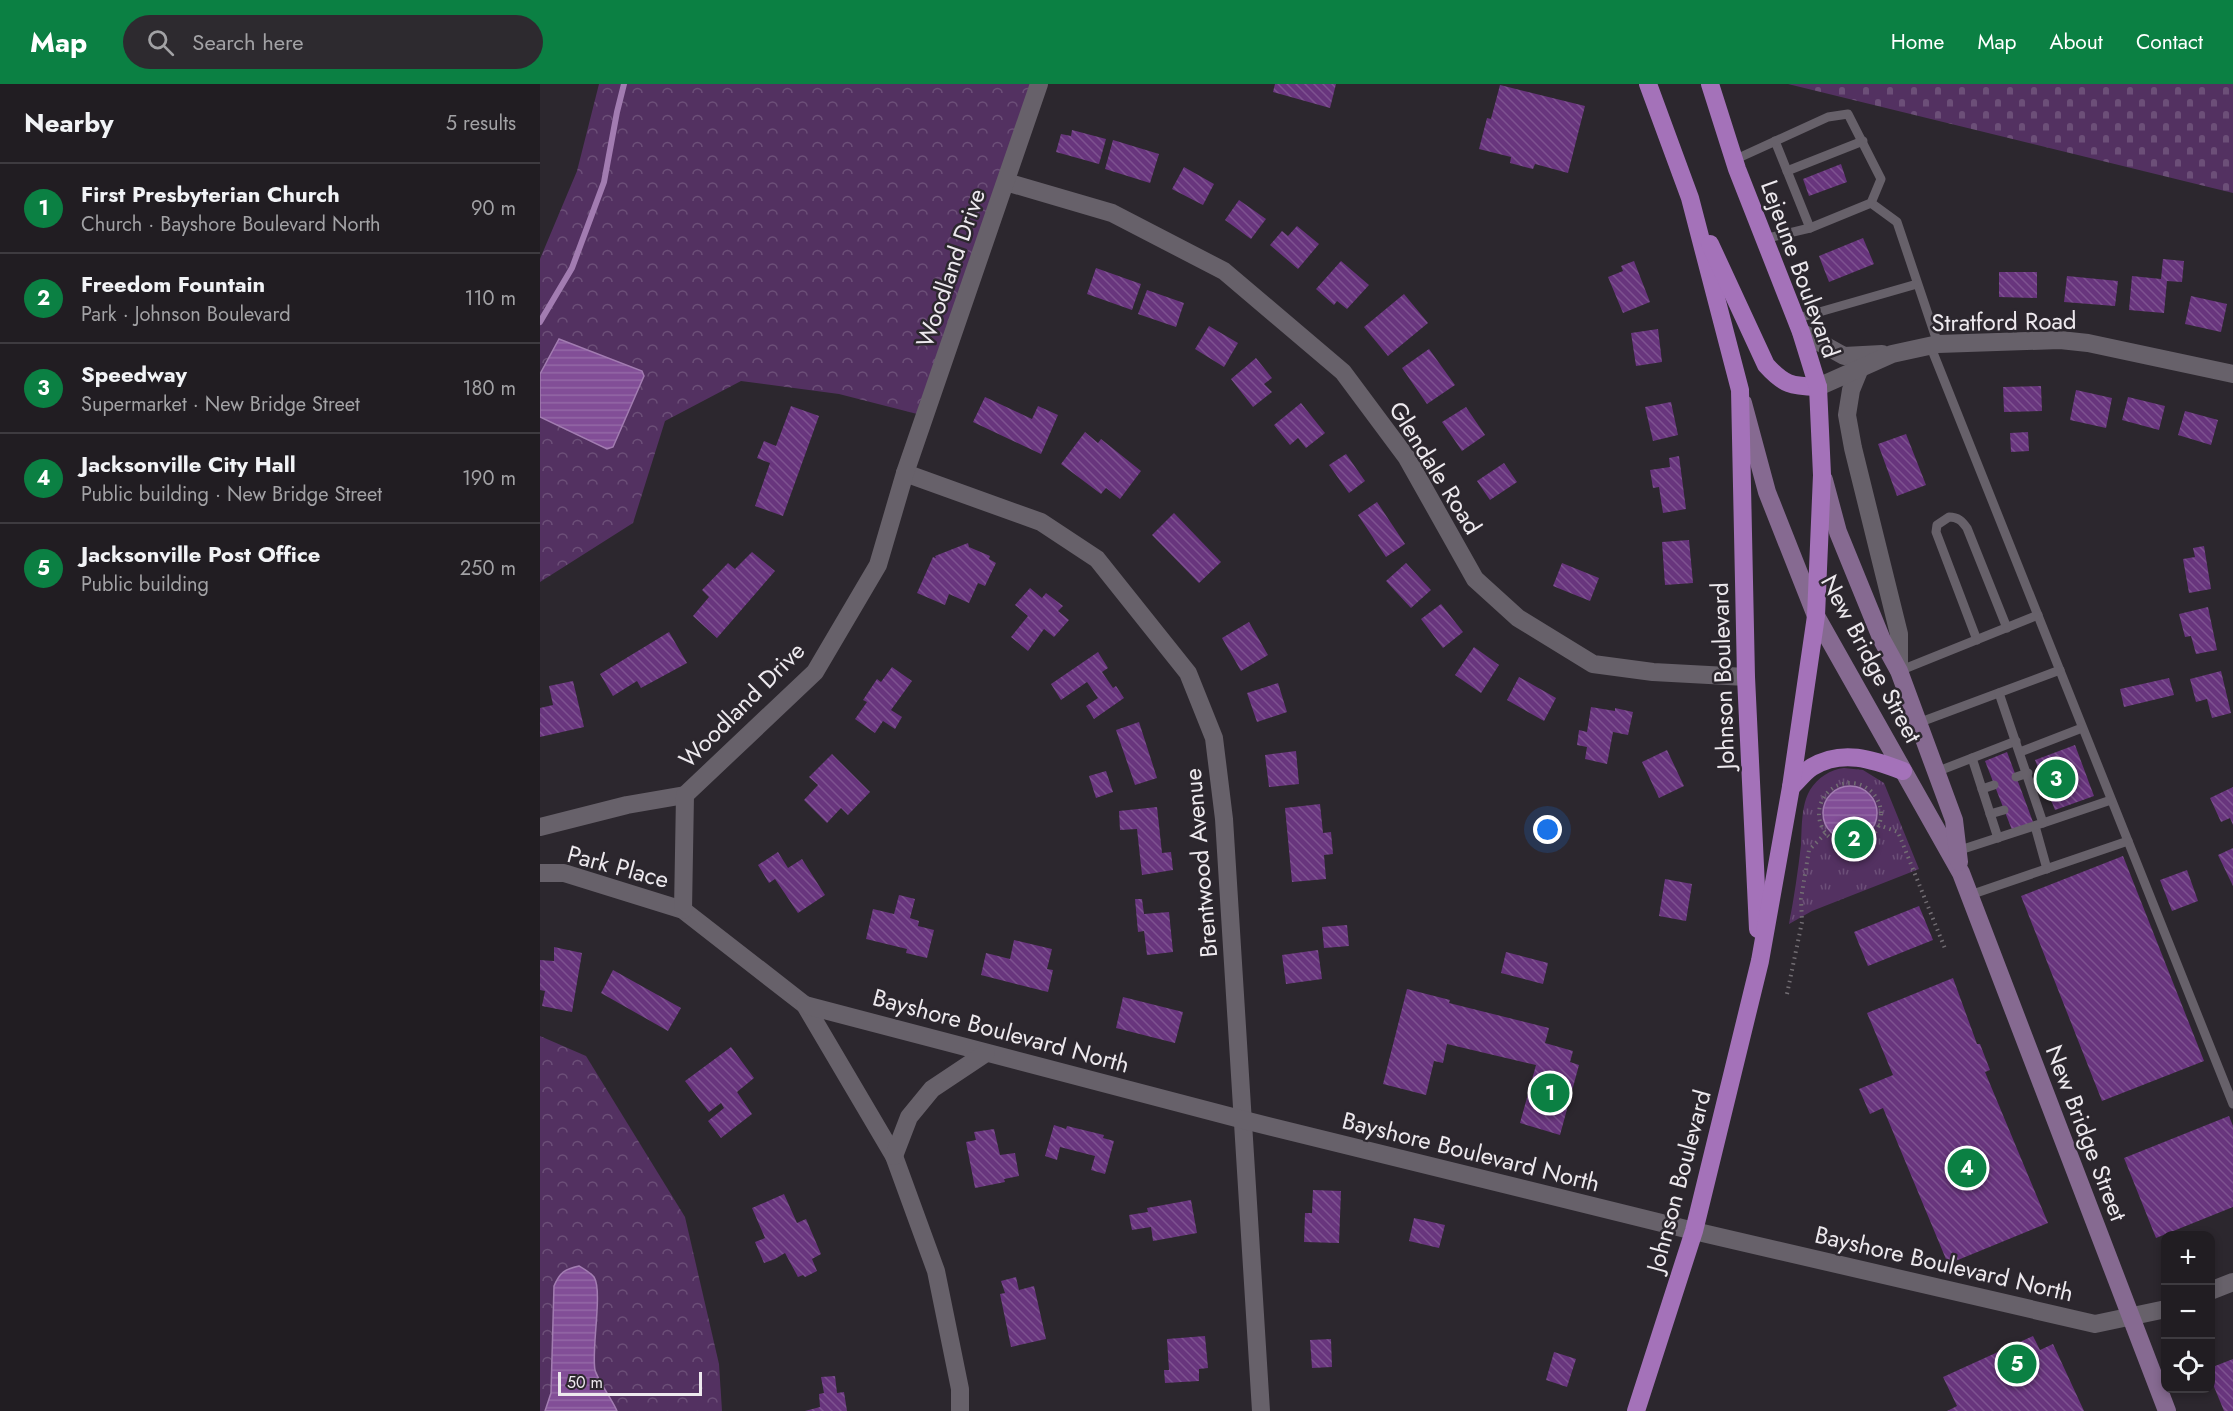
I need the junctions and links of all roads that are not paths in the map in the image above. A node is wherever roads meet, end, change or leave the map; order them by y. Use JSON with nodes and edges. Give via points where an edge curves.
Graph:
{"nodes":[{"id":1,"x":1039,"y":84,"type":"edge"},
{"id":2,"x":1648,"y":84,"type":"edge"},
{"id":3,"x":1697,"y":84,"type":"edge"},
{"id":4,"x":1710,"y":84,"type":"edge"},
{"id":5,"x":1723,"y":129,"type":"junction"},
{"id":6,"x":1775,"y":141,"type":"junction"},
{"id":7,"x":1863,"y":141,"type":"junction"},
{"id":8,"x":1734,"y":160,"type":"junction"},
{"id":9,"x":1787,"y":171,"type":"junction"},
{"id":10,"x":1006,"y":182,"type":"junction"},
{"id":11,"x":1690,"y":198,"type":"junction"},
{"id":12,"x":1871,"y":203,"type":"junction"},
{"id":13,"x":1810,"y":228,"type":"junction"},
{"id":14,"x":1764,"y":239,"type":"junction"},
{"id":15,"x":1917,"y":284,"type":"junction"},
{"id":16,"x":1798,"y":326,"type":"junction"},
{"id":17,"x":1934,"y":345,"type":"junction"},
{"id":18,"x":1892,"y":354,"type":"junction"},
{"id":19,"x":1860,"y":368,"type":"junction"},
{"id":20,"x":2233,"y":374,"type":"edge"},
{"id":21,"x":1818,"y":387,"type":"junction"},
{"id":22,"x":1740,"y":390,"type":"junction"},
{"id":23,"x":905,"y":473,"type":"junction"},
{"id":24,"x":1822,"y":475,"type":"junction"},
{"id":25,"x":2038,"y":615,"type":"junction"},
{"id":26,"x":1816,"y":616,"type":"junction"},
{"id":27,"x":2007,"y":628,"type":"junction"},
{"id":28,"x":1977,"y":640,"type":"junction"},
{"id":29,"x":2060,"y":670,"type":"junction"},
{"id":30,"x":1899,"y":671,"type":"junction"},
{"id":31,"x":1746,"y":676,"type":"junction"},
{"id":32,"x":1999,"y":693,"type":"junction"},
{"id":33,"x":1918,"y":723,"type":"junction"},
{"id":34,"x":2082,"y":728,"type":"junction"},
{"id":35,"x":2016,"y":741,"type":"junction"},
{"id":36,"x":2020,"y":752,"type":"junction"},
{"id":37,"x":1972,"y":758,"type":"junction"},
{"id":38,"x":1903,"y":771,"type":"junction"},
{"id":39,"x":1936,"y":772,"type":"junction"},
{"id":40,"x":2028,"y":773,"type":"junction"},
{"id":41,"x":2016,"y":777,"type":"dead end"},
{"id":42,"x":1994,"y":784,"type":"dead end"},
{"id":43,"x":1791,"y":787,"type":"junction"},
{"id":44,"x":1982,"y":789,"type":"junction"},
{"id":45,"x":685,"y":795,"type":"junction"},
{"id":46,"x":2036,"y":800,"type":"junction"},
{"id":47,"x":2111,"y":800,"type":"junction"},
{"id":48,"x":2026,"y":803,"type":"dead end"},
{"id":49,"x":2004,"y":810,"type":"dead end"},
{"id":50,"x":1990,"y":814,"type":"junction"},
{"id":51,"x":2039,"y":825,"type":"junction"},
{"id":52,"x":540,"y":828,"type":"edge"},
{"id":53,"x":1998,"y":838,"type":"junction"},
{"id":54,"x":2128,"y":841,"type":"junction"},
{"id":55,"x":1957,"y":851,"type":"junction"},
{"id":56,"x":2047,"y":868,"type":"junction"},
{"id":57,"x":540,"y":873,"type":"edge"},
{"id":58,"x":1961,"y":873,"type":"junction"},
{"id":59,"x":1970,"y":895,"type":"junction"},
{"id":60,"x":683,"y":910,"type":"junction"},
{"id":61,"x":1760,"y":961,"type":"junction"},
{"id":62,"x":805,"y":1005,"type":"junction"},
{"id":63,"x":986,"y":1053,"type":"junction"},
{"id":64,"x":2233,"y":1104,"type":"edge"},
{"id":65,"x":1244,"y":1120,"type":"junction"},
{"id":66,"x":894,"y":1156,"type":"junction"},
{"id":67,"x":1694,"y":1231,"type":"junction"},
{"id":68,"x":2233,"y":1282,"type":"edge"},
{"id":69,"x":2215,"y":1289,"type":"edge"},
{"id":70,"x":2161,"y":1309,"type":"edge"},
{"id":71,"x":2129,"y":1317,"type":"junction"},
{"id":72,"x":960,"y":1411,"type":"edge"},
{"id":73,"x":1261,"y":1411,"type":"edge"},
{"id":74,"x":1636,"y":1411,"type":"edge"},
{"id":75,"x":2167,"y":1411,"type":"edge"}],
"edges":[{"from":1,"to":10,"type":"street","name":"Woodland Drive"},
{"from":2,"to":11,"type":"main road"},
{"from":3,"to":5,"type":"main road","via":[[1707,95]]},
{"from":4,"to":5,"type":"main road","name":"Lejeune Boulevard"},
{"from":5,"to":8,"type":"main road","name":"Lejeune Boulevard"},
{"from":6,"to":7,"type":"lane","via":[[1828,117],[1848,114]]},
{"from":6,"to":8,"type":"lane"},
{"from":6,"to":9,"type":"lane"},
{"from":7,"to":9,"type":"lane"},
{"from":7,"to":12,"type":"lane","via":[[1881,179]]},
{"from":8,"to":14,"type":"main road","name":"Lejeune Boulevard"},
{"from":9,"to":13,"type":"lane"},
{"from":10,"to":23,"type":"street","name":"Woodland Drive"},
{"from":10,"to":31,"type":"street","name":"Glendale Road","via":[[1112,213],[1224,271],[1343,372],[1407,458],[1475,579],[1518,618],[1593,664],[1653,672]]},
{"from":11,"to":21,"type":"main road","via":[[1766,365],[1779,380]]},
{"from":11,"to":22,"type":"main road"},
{"from":12,"to":13,"type":"lane"},
{"from":12,"to":15,"type":"lane","via":[[1897,222]]},
{"from":13,"to":14,"type":"lane"},
{"from":14,"to":16,"type":"main road","name":"Lejeune Boulevard"},
{"from":15,"to":16,"type":"lane"},
{"from":15,"to":17,"type":"lane"},
{"from":16,"to":18,"type":"street","via":[[1844,356]]},
{"from":16,"to":21,"type":"main road","name":"Lejeune Boulevard"},
{"from":17,"to":18,"type":"street","name":"Stratford Road"},
{"from":17,"to":20,"type":"street","name":"Stratford Road","via":[[2069,341]]},
{"from":17,"to":25,"type":"lane"},
{"from":18,"to":19,"type":"street","name":"Stratford Road"},
{"from":19,"to":21,"type":"street","name":"Stratford Road"},
{"from":19,"to":30,"type":"street","name":"New Bridge Street","via":[[1847,415],[1899,634]]},
{"from":21,"to":24,"type":"main road","name":"Lejeune Boulevard"},
{"from":22,"to":26,"type":"main road","name":"New Bridge Street","via":[[1767,492]]},
{"from":22,"to":31,"type":"main road","name":"Johnson Boulevard"},
{"from":23,"to":45,"type":"street","name":"Woodland Drive","via":[[879,565],[815,672]]},
{"from":23,"to":65,"type":"street","name":"Brentwood Avenue","via":[[1041,522],[1097,559],[1188,673],[1216,749]]},
{"from":24,"to":26,"type":"main road","name":"Johnson Boulevard"},
{"from":24,"to":30,"type":"main road","name":"New Bridge Street","via":[[1847,557]]},
{"from":25,"to":27,"type":"lane"},
{"from":25,"to":29,"type":"lane"},
{"from":26,"to":38,"type":"main road","name":"New Bridge Street"},
{"from":26,"to":43,"type":"main road","name":"Johnson Boulevard"},
{"from":27,"to":28,"type":"lane"},
{"from":27,"to":28,"type":"lane","via":[[1967,528],[1955,517],[1949,517],[1937,525],[1936,532]]},
{"from":28,"to":30,"type":"lane"},
{"from":29,"to":32,"type":"lane"},
{"from":29,"to":34,"type":"lane"},
{"from":30,"to":33,"type":"main road","name":"New Bridge Street"},
{"from":31,"to":61,"type":"main road","name":"Johnson Boulevard"},
{"from":32,"to":33,"type":"lane"},
{"from":32,"to":35,"type":"lane"},
{"from":33,"to":39,"type":"main road","name":"New Bridge Street"},
{"from":34,"to":36,"type":"lane"},
{"from":34,"to":47,"type":"lane"},
{"from":35,"to":36,"type":"lane"},
{"from":35,"to":37,"type":"lane"},
{"from":36,"to":40,"type":"lane"},
{"from":37,"to":39,"type":"lane"},
{"from":37,"to":44,"type":"lane"},
{"from":38,"to":43,"type":"main road","via":[[1878,761],[1845,756],[1810,768]]},
{"from":38,"to":58,"type":"main road","name":"New Bridge Street"},
{"from":39,"to":55,"type":"main road","name":"New Bridge Street","via":[[1954,820]]},
{"from":40,"to":41,"type":"lane"},
{"from":40,"to":46,"type":"lane"},
{"from":42,"to":44,"type":"lane"},
{"from":43,"to":61,"type":"main road","name":"Johnson Boulevard"},
{"from":44,"to":50,"type":"lane"},
{"from":45,"to":52,"type":"street","name":"Park Place","via":[[627,805]]},
{"from":45,"to":60,"type":"street","name":"Woodland Drive"},
{"from":46,"to":48,"type":"lane"},
{"from":46,"to":51,"type":"lane"},
{"from":47,"to":51,"type":"lane"},
{"from":47,"to":54,"type":"lane"},
{"from":49,"to":50,"type":"lane"},
{"from":50,"to":53,"type":"lane"},
{"from":51,"to":53,"type":"lane"},
{"from":51,"to":56,"type":"lane"},
{"from":53,"to":55,"type":"lane"},
{"from":54,"to":56,"type":"lane"},
{"from":54,"to":64,"type":"lane"},
{"from":55,"to":58,"type":"main road","name":"New Bridge Street"},
{"from":56,"to":59,"type":"lane"},
{"from":57,"to":60,"type":"street","name":"Park Place","via":[[564,873]]},
{"from":58,"to":59,"type":"main road","name":"New Bridge Street"},
{"from":59,"to":71,"type":"main road","name":"New Bridge Street"},
{"from":60,"to":62,"type":"street"},
{"from":61,"to":67,"type":"main road","name":"Johnson Boulevard"},
{"from":62,"to":63,"type":"street","name":"Bayshore Boulevard North"},
{"from":62,"to":66,"type":"street"},
{"from":63,"to":65,"type":"street","name":"Bayshore Boulevard North"},
{"from":63,"to":66,"type":"street","via":[[932,1089],[909,1117]]},
{"from":65,"to":67,"type":"street","name":"Bayshore Boulevard North"},
{"from":65,"to":73,"type":"street","name":"Brentwood Avenue"},
{"from":66,"to":72,"type":"street","via":[[936,1271],[960,1389]]},
{"from":67,"to":71,"type":"street","name":"Bayshore Boulevard North","via":[[2096,1324]]},
{"from":67,"to":74,"type":"main road","name":"Johnson Boulevard"},
{"from":68,"to":69,"type":"street"},
{"from":70,"to":71,"type":"street","name":"Bayshore Boulevard North"},
{"from":71,"to":75,"type":"main road","name":"New Bridge Street"}]}
